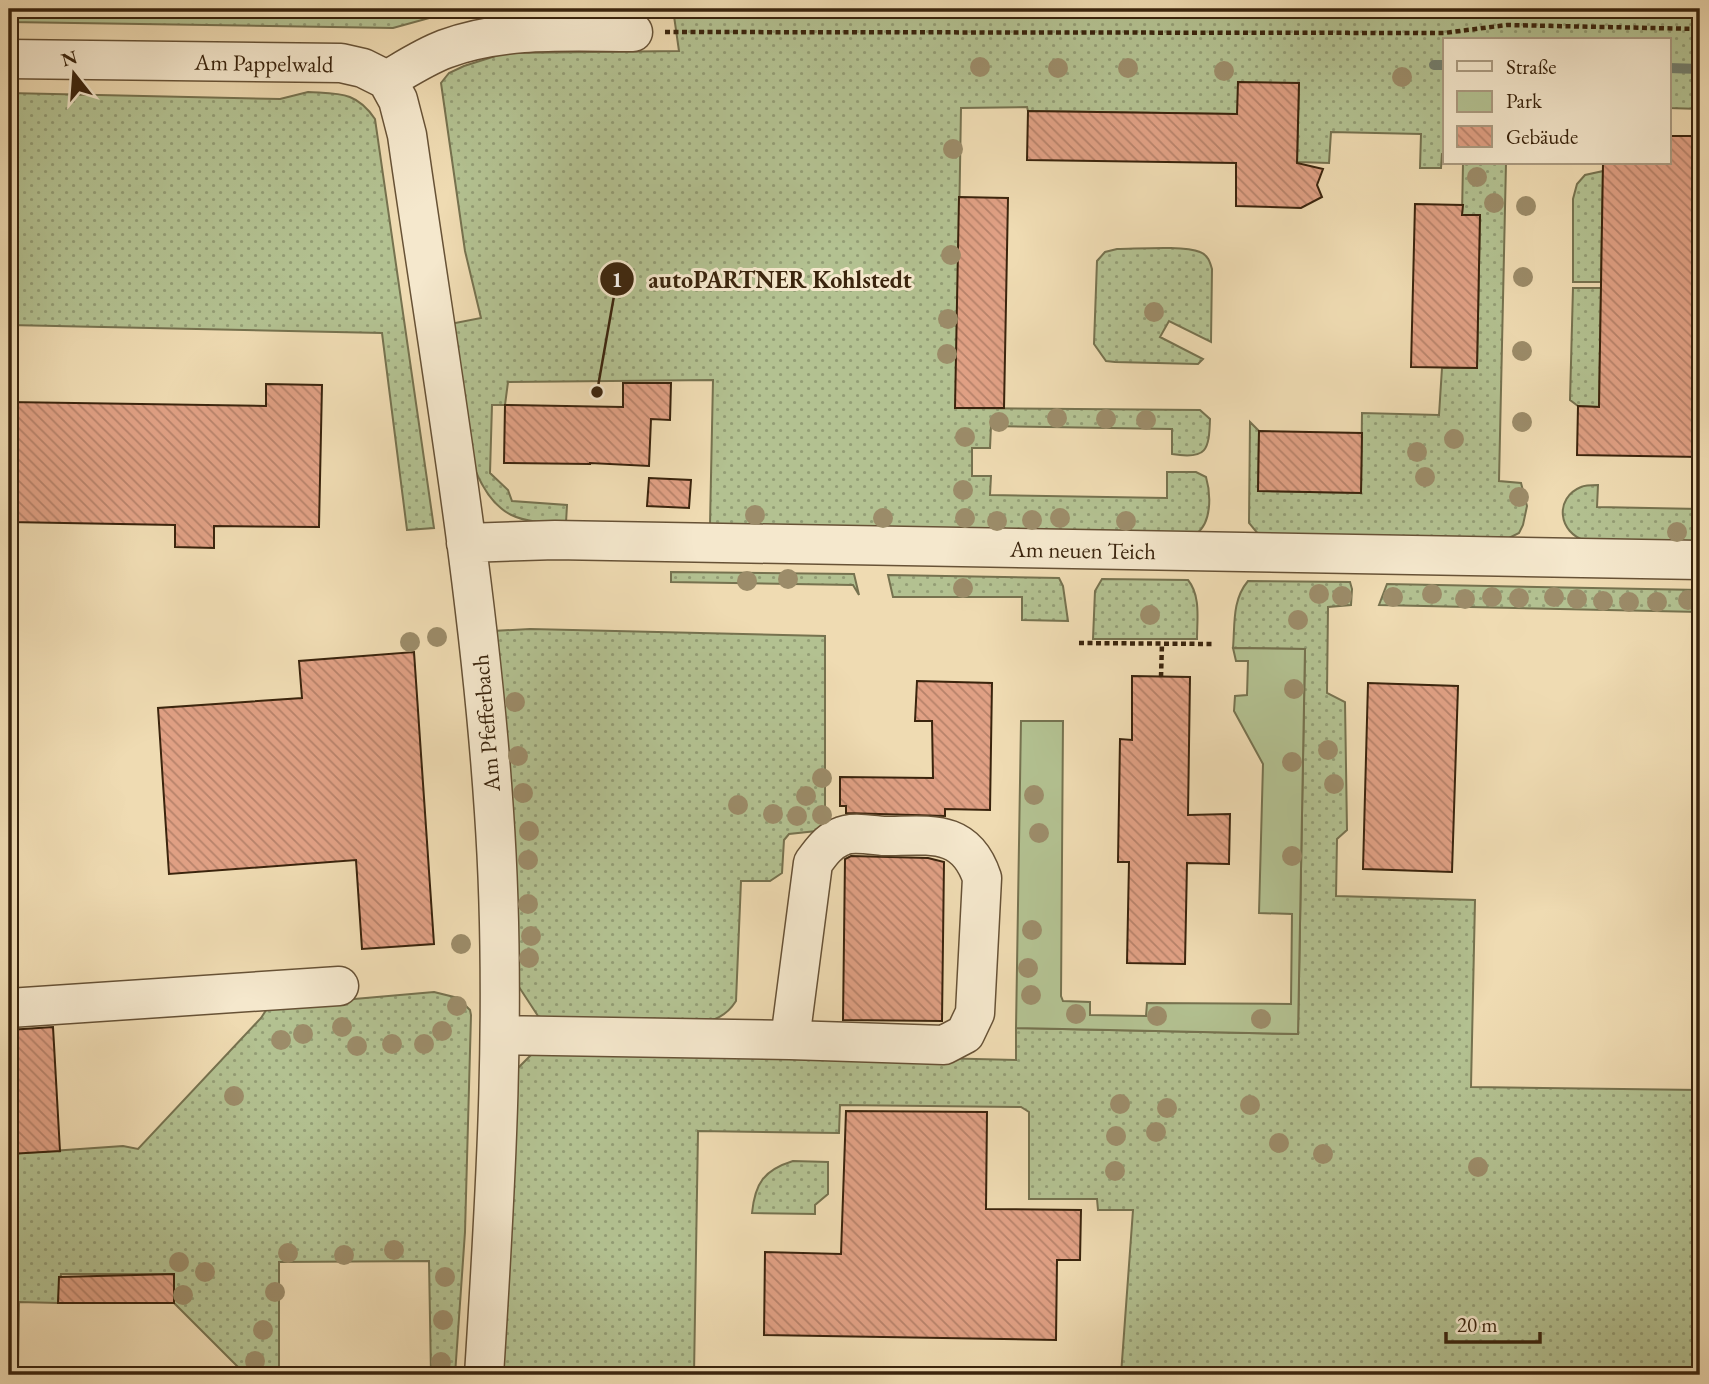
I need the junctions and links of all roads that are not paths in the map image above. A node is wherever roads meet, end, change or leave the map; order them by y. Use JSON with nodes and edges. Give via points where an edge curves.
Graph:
{"nodes":[{"id":1,"x":633,"y":32,"type":"road end"},
{"id":2,"x":9,"y":59,"type":"edge"},
{"id":3,"x":387,"y":80,"type":"junction"},
{"id":4,"x":466,"y":543,"type":"junction"},
{"id":5,"x":1700,"y":560,"type":"edge"},
{"id":6,"x":339,"y":986,"type":"dead end"},
{"id":7,"x":9,"y":1008,"type":"edge"},
{"id":8,"x":500,"y":1035,"type":"junction"},
{"id":9,"x":790,"y":1040,"type":"junction"},
{"id":10,"x":485,"y":1375,"type":"edge"}],
"edges":[{"from":1,"to":3,"type":"street","via":[[503,34],[446,49]]},
{"from":2,"to":3,"type":"street","name":"Am Pappelwald","via":[[341,63]]},
{"from":3,"to":4,"type":"street","name":"Am Pfefferbach","via":[[398,100],[407,135]]},
{"from":4,"to":5,"type":"street","name":"Am neuen Teich","via":[[609,541]]},
{"from":4,"to":8,"type":"street","name":"Am Pfefferbach","via":[[494,810]]},
{"from":6,"to":7,"type":"street"},
{"from":8,"to":9,"type":"street"},
{"from":8,"to":10,"type":"street","name":"Am Pfefferbach"},
{"from":9,"to":9,"type":"street","via":[[944,1045],[965,1034],[975,1013],[982,878],[966,847],[946,836],[842,835],[824,847],[813,863]]}]}
